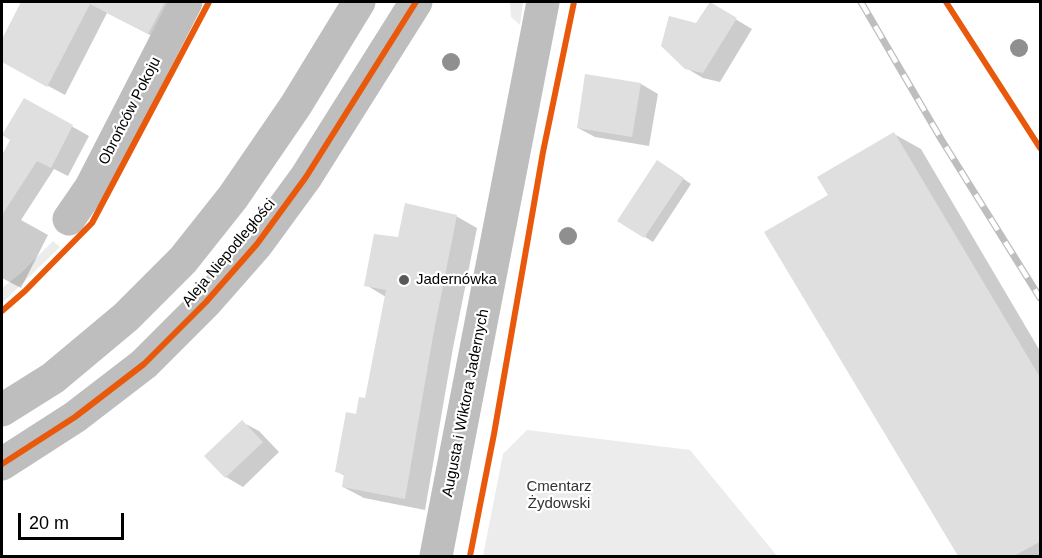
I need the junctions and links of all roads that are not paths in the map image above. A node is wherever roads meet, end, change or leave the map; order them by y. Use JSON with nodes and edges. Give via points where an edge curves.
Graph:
{"nodes":[{"id":1,"x":186,"y":2,"type":"edge"},
{"id":2,"x":416,"y":2,"type":"edge"},
{"id":3,"x":543,"y":2,"type":"edge"},
{"id":4,"x":358,"y":4,"type":"edge"},
{"id":5,"x":69,"y":219,"type":"dead end"},
{"id":6,"x":2,"y":410,"type":"edge"},
{"id":7,"x":2,"y":464,"type":"edge"},
{"id":8,"x":436,"y":556,"type":"edge"}],
"edges":[{"from":1,"to":5,"type":"street","name":"Obrońców Pokoju","via":[[91,187]]},
{"from":2,"to":7,"type":"street","name":"Aleja Niepodległości","via":[[306,177],[257,244],[206,302],[144,364],[75,417]]},
{"from":3,"to":8,"type":"street","name":"Augusta i Wiktora Jadernych"},
{"from":4,"to":6,"type":"street","name":"Aleja Niepodległości","via":[[233,198],[183,260],[126,317],[53,378]]}]}
